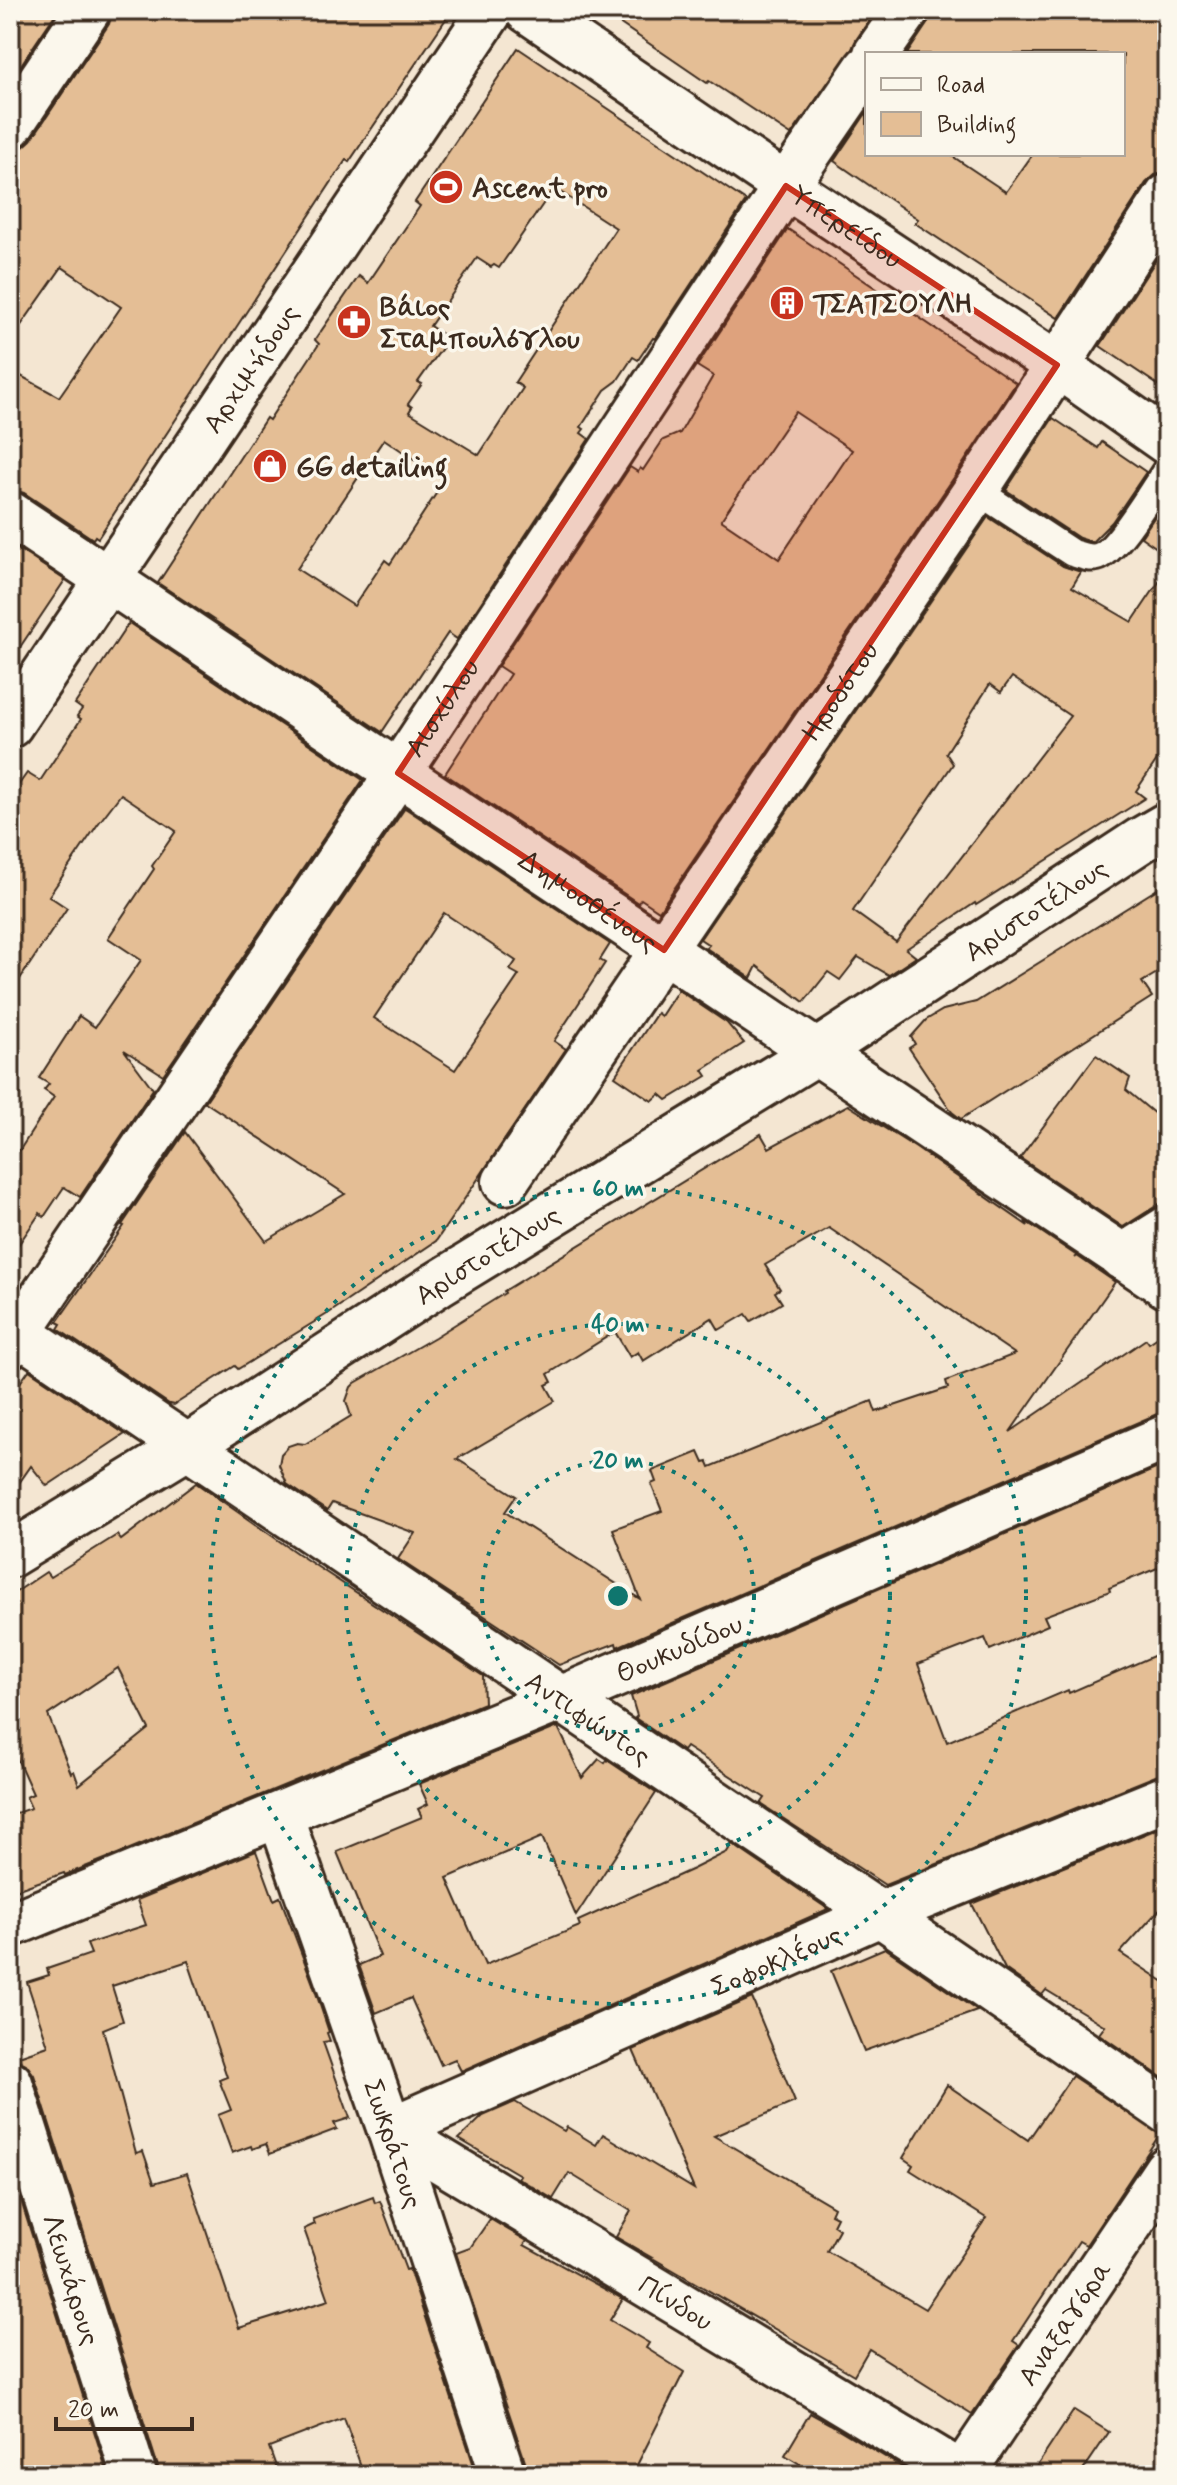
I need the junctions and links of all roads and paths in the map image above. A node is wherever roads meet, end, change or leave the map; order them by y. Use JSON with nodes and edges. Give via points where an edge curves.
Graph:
{"nodes":[{"id":1,"x":88,"y":10,"type":"edge"},
{"id":2,"x":491,"y":10,"type":"edge"},
{"id":3,"x":527,"y":10,"type":"edge"},
{"id":4,"x":907,"y":10,"type":"edge"},
{"id":5,"x":877,"y":52,"type":"edge"},
{"id":6,"x":865,"y":71,"type":"edge"},
{"id":7,"x":10,"y":126,"type":"edge"},
{"id":8,"x":786,"y":186,"type":"junction"},
{"id":9,"x":1167,"y":197,"type":"edge"},
{"id":10,"x":1057,"y":365,"type":"junction"},
{"id":11,"x":1167,"y":442,"type":"edge"},
{"id":12,"x":1167,"y":469,"type":"edge"},
{"id":13,"x":976,"y":490,"type":"junction"},
{"id":14,"x":10,"y":514,"type":"edge"},
{"id":15,"x":108,"y":579,"type":"junction"},
{"id":16,"x":10,"y":725,"type":"edge"},
{"id":17,"x":398,"y":773,"type":"junction"},
{"id":18,"x":1167,"y":801,"type":"edge"},
{"id":19,"x":1154,"y":832,"type":"edge"},
{"id":20,"x":664,"y":950,"type":"junction"},
{"id":21,"x":817,"y":1052,"type":"junction"},
{"id":22,"x":505,"y":1182,"type":"dead end"},
{"id":23,"x":1167,"y":1229,"type":"edge"},
{"id":24,"x":1122,"y":1257,"type":"junction"},
{"id":25,"x":1167,"y":1286,"type":"edge"},
{"id":26,"x":13,"y":1335,"type":"edge"},
{"id":27,"x":1167,"y":1437,"type":"edge"},
{"id":28,"x":187,"y":1447,"type":"junction"},
{"id":29,"x":10,"y":1555,"type":"edge"},
{"id":30,"x":560,"y":1699,"type":"junction"},
{"id":31,"x":1167,"y":1798,"type":"edge"},
{"id":32,"x":280,"y":1815,"type":"junction"},
{"id":33,"x":880,"y":1914,"type":"junction"},
{"id":34,"x":10,"y":1925,"type":"edge"},
{"id":35,"x":10,"y":2083,"type":"edge"},
{"id":36,"x":1167,"y":2111,"type":"edge"},
{"id":37,"x":390,"y":2130,"type":"junction"},
{"id":38,"x":1167,"y":2169,"type":"edge"},
{"id":39,"x":962,"y":2474,"type":"edge"},
{"id":40,"x":134,"y":2475,"type":"edge"},
{"id":41,"x":503,"y":2475,"type":"edge"}],
"edges":[{"from":1,"to":7,"type":"street"},
{"from":2,"to":15,"type":"street","name":"Αρχιμήδους"},
{"from":3,"to":8,"type":"street","name":"Υπερείδου"},
{"from":4,"to":5,"type":"street"},
{"from":6,"to":8,"type":"street","name":"Αισχύλου"},
{"from":8,"to":10,"type":"street","name":"Υπερείδου"},
{"from":8,"to":17,"type":"street","name":"Αισχύλου"},
{"from":9,"to":10,"type":"street","name":"Ηροδότου"},
{"from":10,"to":11,"type":"street","name":"Υπερείδου"},
{"from":10,"to":13,"type":"street","name":"Ηροδότου"},
{"from":12,"to":13,"type":"lane","via":[[1100,557],[1072,553]]},
{"from":13,"to":20,"type":"street","name":"Ηροδότου"},
{"from":14,"to":15,"type":"street","name":"Δημοσθένους"},
{"from":15,"to":16,"type":"street","name":"Αρχιμήδους"},
{"from":15,"to":17,"type":"street","name":"Δημοσθένους"},
{"from":17,"to":20,"type":"street","name":"Δημοσθένους"},
{"from":17,"to":26,"type":"street","name":"Αισχύλου"},
{"from":18,"to":19,"type":"street"},
{"from":19,"to":21,"type":"street","name":"Αριστοτέλους"},
{"from":20,"to":21,"type":"street","name":"Δημοσθένους"},
{"from":20,"to":22,"type":"street","name":"Ηροδότου"},
{"from":21,"to":24,"type":"street","name":"Δημοσθένους"},
{"from":21,"to":28,"type":"street","name":"Αριστοτέλους","via":[[438,1284]]},
{"from":23,"to":24,"type":"street"},
{"from":24,"to":25,"type":"street","name":"Δημοσθένους"},
{"from":26,"to":28,"type":"street","name":"Αντιφώντος"},
{"from":27,"to":30,"type":"street","name":"Θουκυδίδου"},
{"from":28,"to":29,"type":"street","name":"Αριστοτέλους"},
{"from":28,"to":30,"type":"street","name":"Αντιφώντος"},
{"from":30,"to":32,"type":"street","name":"Θουκυδίδου"},
{"from":30,"to":33,"type":"street","name":"Αντιφώντος"},
{"from":31,"to":33,"type":"street","name":"Σοφοκλέους"},
{"from":32,"to":34,"type":"street","name":"Θουκυδίδου"},
{"from":32,"to":37,"type":"street","name":"Σωκράτους"},
{"from":33,"to":36,"type":"street","name":"Αντιφώντος"},
{"from":33,"to":37,"type":"street","name":"Σοφοκλέους"},
{"from":35,"to":40,"type":"street","name":"Λεωχάρους"},
{"from":37,"to":39,"type":"street","name":"Πίνδου"},
{"from":37,"to":41,"type":"street","name":"Σωκράτους"},
{"from":38,"to":39,"type":"street","name":"Αναξαγόρα"}]}
